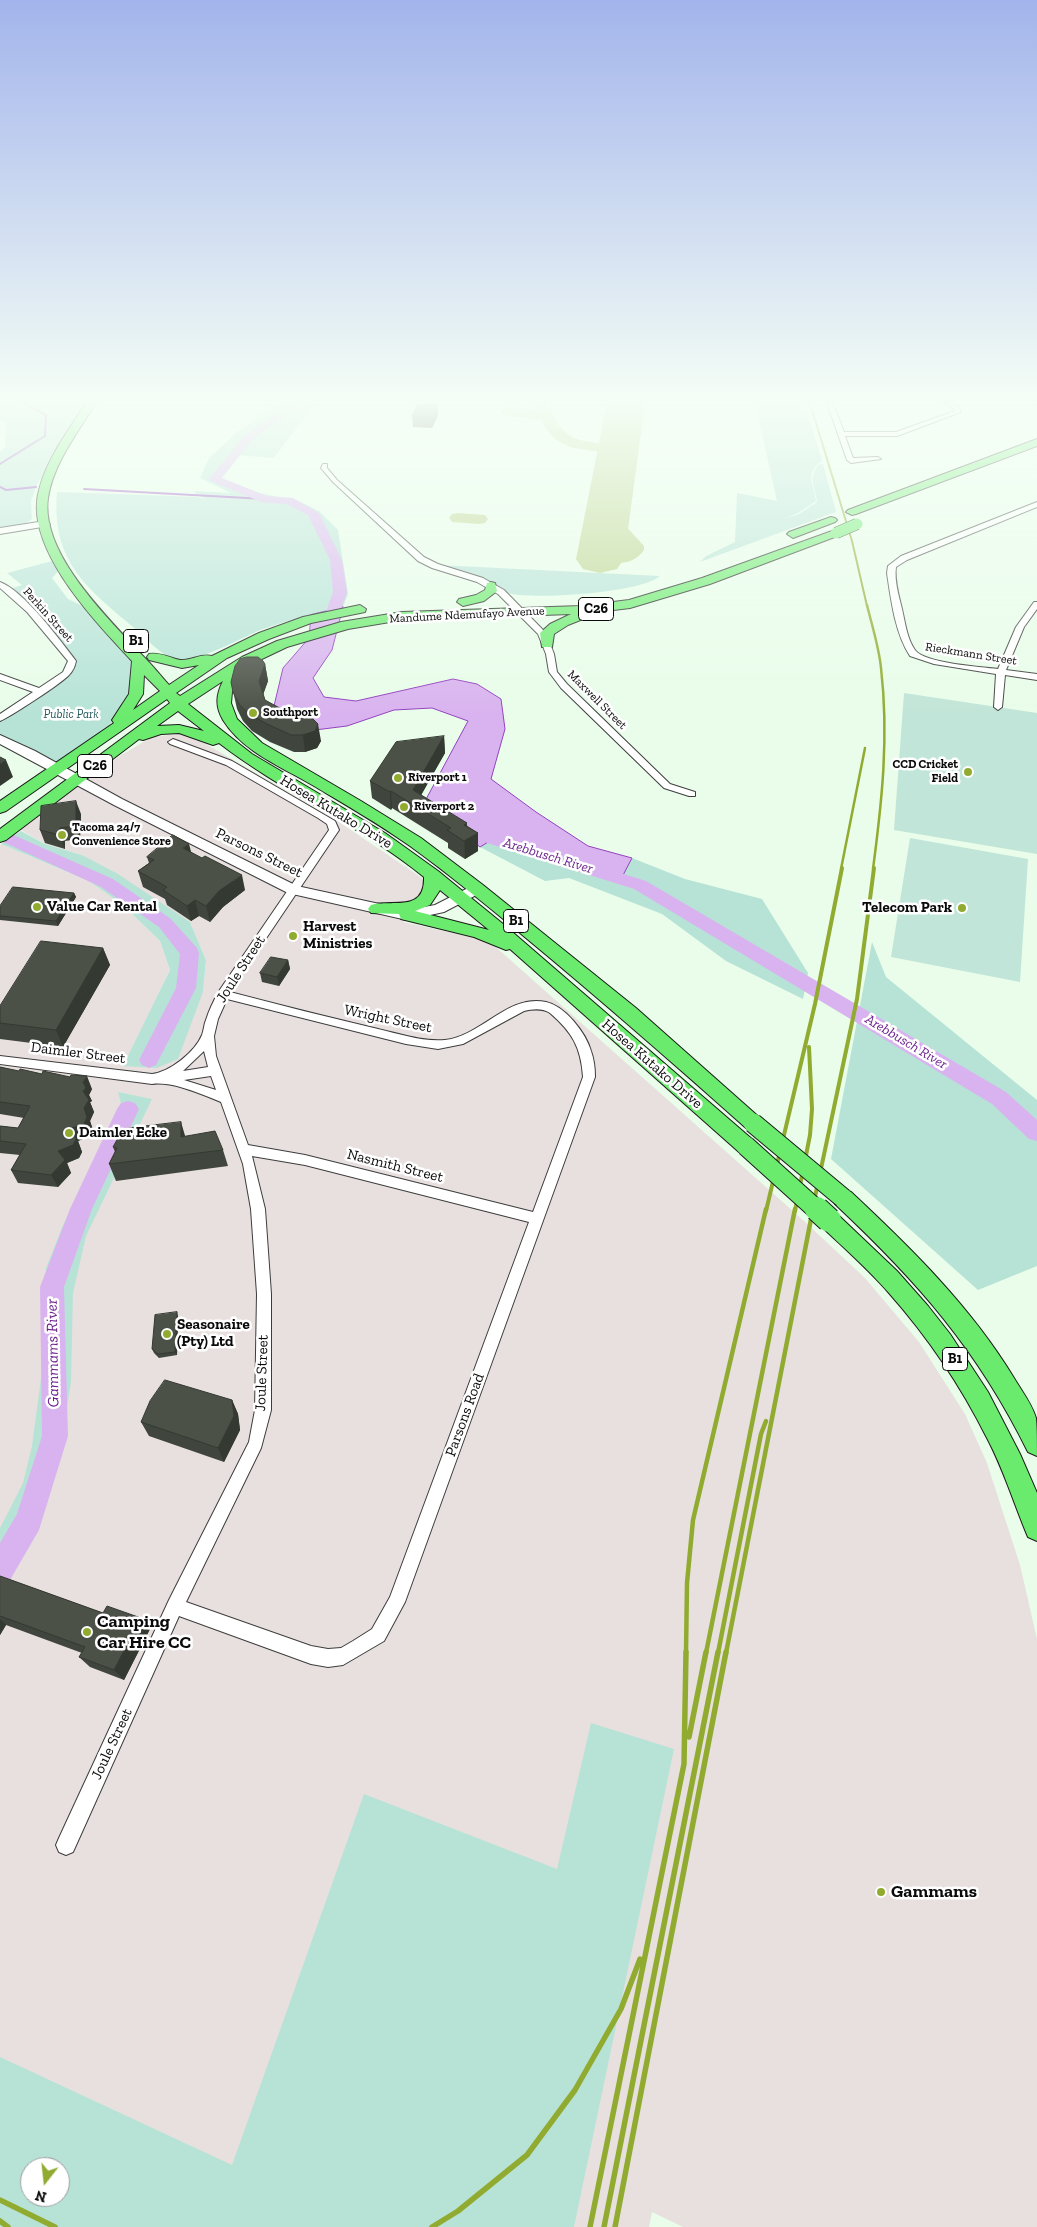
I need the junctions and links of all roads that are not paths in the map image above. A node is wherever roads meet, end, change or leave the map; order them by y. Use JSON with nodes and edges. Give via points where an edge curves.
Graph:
{"nodes":[{"id":1,"x":43,"y":507,"type":"edge"},
{"id":2,"x":364,"y":507,"type":"edge"},
{"id":3,"x":865,"y":507,"type":"edge"},
{"id":4,"x":1030,"y":507,"type":"edge"},
{"id":5,"x":862,"y":523,"type":"dead end"},
{"id":6,"x":45,"y":524,"type":"junction"},
{"id":7,"x":0,"y":531,"type":"edge"},
{"id":8,"x":785,"y":537,"type":"dead end"},
{"id":9,"x":681,"y":575,"type":"dead end"},
{"id":10,"x":0,"y":584,"type":"edge"},
{"id":11,"x":491,"y":586,"type":"junction"},
{"id":12,"x":638,"y":589,"type":"dead end"},
{"id":13,"x":622,"y":593,"type":"dead end"},
{"id":14,"x":463,"y":602,"type":"junction"},
{"id":15,"x":510,"y":602,"type":"junction"},
{"id":16,"x":395,"y":604,"type":"dead end"},
{"id":17,"x":1037,"y":604,"type":"edge"},
{"id":18,"x":371,"y":607,"type":"dead end"},
{"id":19,"x":601,"y":608,"type":"junction"},
{"id":20,"x":520,"y":612,"type":"junction"},
{"id":21,"x":547,"y":644,"type":"junction"},
{"id":22,"x":222,"y":655,"type":"junction"},
{"id":23,"x":147,"y":658,"type":"junction"},
{"id":24,"x":247,"y":660,"type":"junction"},
{"id":25,"x":1001,"y":671,"type":"junction"},
{"id":26,"x":0,"y":677,"type":"edge"},
{"id":27,"x":1037,"y":677,"type":"edge"},
{"id":28,"x":174,"y":688,"type":"junction"},
{"id":29,"x":42,"y":692,"type":"junction"},
{"id":30,"x":185,"y":700,"type":"junction"},
{"id":31,"x":998,"y":707,"type":"dead end"},
{"id":32,"x":0,"y":718,"type":"edge"},
{"id":33,"x":102,"y":737,"type":"junction"},
{"id":34,"x":0,"y":739,"type":"edge"},
{"id":35,"x":173,"y":742,"type":"dead end"},
{"id":36,"x":258,"y":748,"type":"junction"},
{"id":37,"x":114,"y":753,"type":"junction"},
{"id":38,"x":67,"y":774,"type":"junction"},
{"id":39,"x":291,"y":784,"type":"junction"},
{"id":40,"x":692,"y":794,"type":"dead end"},
{"id":41,"x":0,"y":808,"type":"edge"},
{"id":42,"x":0,"y":837,"type":"edge"},
{"id":43,"x":432,"y":875,"type":"junction"},
{"id":44,"x":477,"y":889,"type":"junction"},
{"id":45,"x":294,"y":890,"type":"junction"},
{"id":46,"x":460,"y":898,"type":"junction"},
{"id":47,"x":377,"y":909,"type":"junction"},
{"id":48,"x":407,"y":915,"type":"junction"},
{"id":49,"x":528,"y":956,"type":"junction"},
{"id":50,"x":223,"y":994,"type":"junction"},
{"id":51,"x":539,"y":1004,"type":"joint"},
{"id":52,"x":208,"y":1036,"type":"junction"},
{"id":53,"x":0,"y":1060,"type":"edge"},
{"id":54,"x":216,"y":1071,"type":"junction"},
{"id":55,"x":152,"y":1079,"type":"junction"},
{"id":56,"x":227,"y":1100,"type":"junction"},
{"id":57,"x":244,"y":1149,"type":"junction"},
{"id":58,"x":538,"y":1219,"type":"junction"},
{"id":59,"x":1037,"y":1444,"type":"edge"},
{"id":60,"x":1037,"y":1528,"type":"edge"},
{"id":61,"x":175,"y":1606,"type":"junction"},
{"id":62,"x":66,"y":1845,"type":"dead end"}],
"edges":[{"from":1,"to":6,"type":"main road","number":"B1"},
{"from":2,"to":11,"type":"street","name":"Maxwell Street","via":[[421,559]]},
{"from":3,"to":8,"type":"main road"},
{"from":4,"to":25,"type":"street","name":"Rieckmann Street","via":[[904,558],[892,566],[892,579],[912,654],[928,661]]},
{"from":5,"to":19,"type":"main road","name":"Mandume Ndemufayo Avenue","number":"C26","bridge":true,"via":[[686,588],[630,604]]},
{"from":6,"to":7,"type":"street"},
{"from":6,"to":23,"type":"main road","number":"B1","via":[[56,560],[93,611]]},
{"from":9,"to":12,"type":"main road"},
{"from":10,"to":29,"type":"street","name":"Perkin Street","via":[[42,624],[72,661],[66,674]]},
{"from":11,"to":14,"type":"main road","via":[[486,596]]},
{"from":11,"to":15,"type":"street","name":"Maxwell Street"},
{"from":13,"to":15,"type":"main road","name":"Mandume Ndemufayo Avenue","number":"C26"},
{"from":14,"to":15,"type":"main road","name":"Mandume Ndemufayo Avenue","number":"C26"},
{"from":14,"to":16,"type":"main road","name":"Mandume Ndemufayo Avenue","number":"C26"},
{"from":15,"to":20,"type":"street","name":"Maxwell Street"},
{"from":17,"to":25,"type":"street","via":[[1020,627]]},
{"from":18,"to":22,"type":"main road","name":"Mandume Ndemufayo Avenue","number":"C26","via":[[308,620]]},
{"from":19,"to":20,"type":"main road","name":"Mandume Ndemufayo Avenue","number":"C26"},
{"from":19,"to":21,"type":"main road","via":[[569,619],[551,630],[547,633]]},
{"from":20,"to":21,"type":"street","name":"Maxwell Street","via":[[542,633]]},
{"from":20,"to":24,"type":"main road","name":"Mandume Ndemufayo Avenue","number":"C26","via":[[415,615],[346,625],[266,650]]},
{"from":21,"to":40,"type":"street","name":"Maxwell Street","via":[[553,672],[564,686],[666,786]]},
{"from":22,"to":23,"type":"main road","via":[[189,664]]},
{"from":22,"to":28,"type":"main road","name":"Mandume Ndemufayo Avenue","number":"C26"},
{"from":23,"to":28,"type":"main road","number":"B1"},
{"from":23,"to":33,"type":"main road","via":[[132,702]]},
{"from":24,"to":30,"type":"main road","name":"Mandume Ndemufayo Avenue","number":"C26"},
{"from":24,"to":36,"type":"main road","via":[[230,679],[224,692],[224,711]]},
{"from":25,"to":27,"type":"street","name":"Rieckmann Street"},
{"from":25,"to":31,"type":"street"},
{"from":26,"to":29,"type":"street"},
{"from":28,"to":30,"type":"main road","name":"Hosea Kutako Drive","number":"B1"},
{"from":28,"to":33,"type":"main road","name":"Mandume Ndemufayo Avenue","number":"C26"},
{"from":29,"to":32,"type":"street","name":"Perkin Street"},
{"from":30,"to":36,"type":"main road","name":"Hosea Kutako Drive","number":"B1"},
{"from":30,"to":37,"type":"main road","name":"Mandume Ndemufayo Avenue","number":"C26"},
{"from":30,"to":39,"type":"main road","name":"Hosea Kutako Drive","number":"B1","via":[[227,743]]},
{"from":33,"to":38,"type":"main road","name":"Mandume Ndemufayo Avenue","number":"C26"},
{"from":34,"to":38,"type":"street"},
{"from":35,"to":45,"type":"street","name":"Joule Street","via":[[229,763],[332,823],[334,830]]},
{"from":36,"to":44,"type":"main road","name":"Hosea Kutako Drive","number":"B1","via":[[395,828]]},
{"from":37,"to":38,"type":"main road","name":"Mandume Ndemufayo Avenue","number":"C26"},
{"from":37,"to":39,"type":"main road","via":[[149,732],[188,730]]},
{"from":38,"to":41,"type":"main road","name":"Mandume Ndemufayo Avenue","number":"C26"},
{"from":38,"to":42,"type":"main road","name":"Mandume Ndemufayo Avenue","number":"C26"},
{"from":38,"to":45,"type":"street","name":"Parsons Street"},
{"from":39,"to":43,"type":"main road","name":"Hosea Kutako Drive","number":"B1","via":[[379,836]]},
{"from":43,"to":46,"type":"main road","name":"Hosea Kutako Drive","number":"B1"},
{"from":43,"to":47,"type":"main road","via":[[434,886],[428,899],[408,908]]},
{"from":44,"to":46,"type":"street","name":"Parsons Street"},
{"from":44,"to":59,"type":"main road","name":"Hosea Kutako Drive","number":"B1","bridge":true,"via":[[628,1013],[843,1198],[910,1261],[966,1327],[1016,1402]]},
{"from":45,"to":47,"type":"street","name":"Parsons Street"},
{"from":45,"to":50,"type":"street","name":"Joule Street"},
{"from":46,"to":48,"type":"street","name":"Parsons Street","via":[[438,910]]},
{"from":46,"to":49,"type":"main road","name":"Hosea Kutako Drive","number":"B1"},
{"from":47,"to":48,"type":"street","name":"Parsons Street"},
{"from":48,"to":49,"type":"main road","via":[[479,933]]},
{"from":49,"to":60,"type":"main road","name":"Hosea Kutako Drive","number":"B1","bridge":true,"via":[[829,1220],[896,1285],[953,1355],[982,1402],[1024,1488]]},
{"from":50,"to":51,"type":"street","name":"Wright Street","via":[[429,1045],[467,1039],[520,1007]]},
{"from":50,"to":52,"type":"street","name":"Joule Street"},
{"from":51,"to":58,"type":"street","name":"Parsons Road","via":[[550,1007],[581,1038],[588,1056],[589,1076]]},
{"from":52,"to":54,"type":"street","name":"Joule Street","via":[[210,1056]]},
{"from":52,"to":55,"type":"street","name":"Daimler Street","via":[[195,1056],[177,1069]]},
{"from":53,"to":55,"type":"street","name":"Daimler Street"},
{"from":54,"to":55,"type":"street","name":"Daimler Street"},
{"from":54,"to":56,"type":"street","name":"Joule Street"},
{"from":55,"to":56,"type":"street","name":"Daimler Street","via":[[194,1086]]},
{"from":56,"to":57,"type":"street","name":"Joule Street"},
{"from":57,"to":58,"type":"street","name":"Nasmith Street","via":[[305,1160]]},
{"from":57,"to":61,"type":"street","name":"Joule Street","via":[[254,1180],[258,1209],[264,1294],[263,1410],[256,1443]]},
{"from":58,"to":61,"type":"street","name":"Parsons Road","via":[[398,1602],[378,1634],[343,1656],[328,1658],[311,1655]]},
{"from":61,"to":62,"type":"street","name":"Joule Street"}]}
